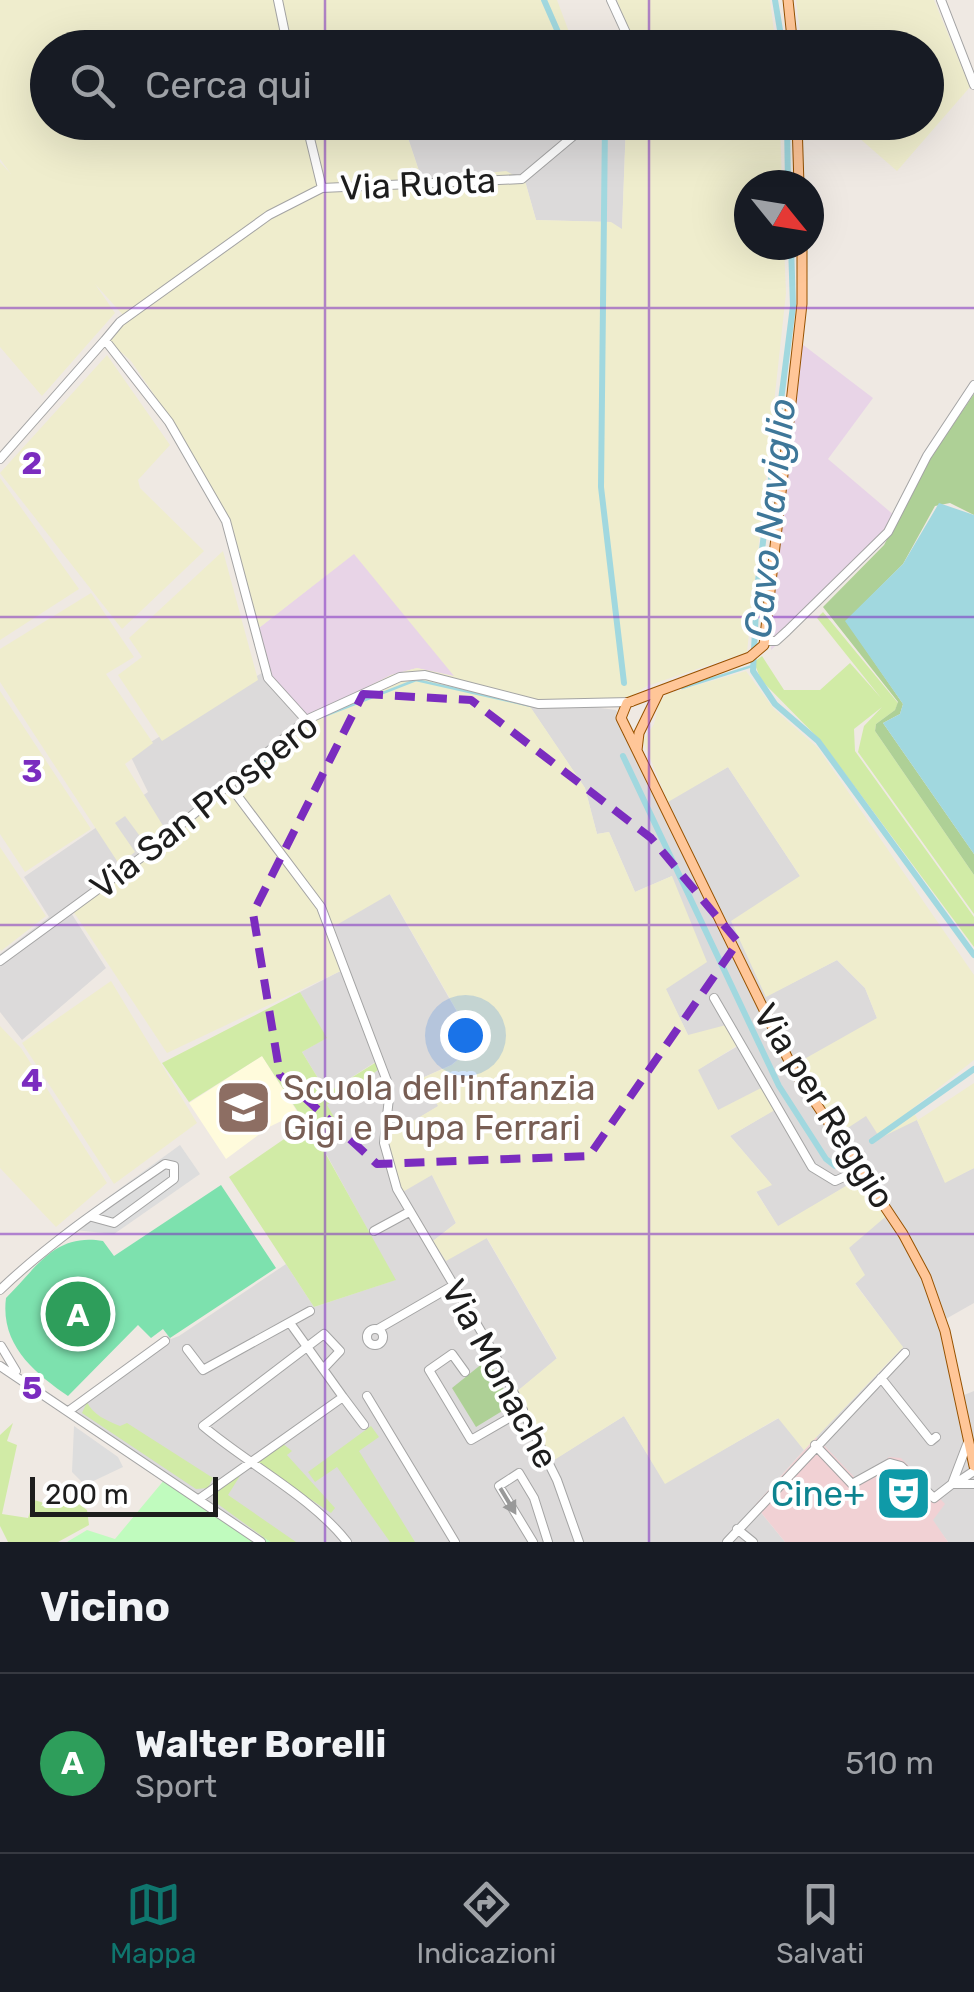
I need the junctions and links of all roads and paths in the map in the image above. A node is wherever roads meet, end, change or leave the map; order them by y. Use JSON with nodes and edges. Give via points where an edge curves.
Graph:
{"nodes":[{"id":1,"x":278,"y":0,"type":"edge"},
{"id":2,"x":611,"y":0,"type":"edge"},
{"id":3,"x":788,"y":0,"type":"edge"},
{"id":4,"x":940,"y":0,"type":"edge"},
{"id":5,"x":284,"y":30,"type":"edge"},
{"id":6,"x":624,"y":30,"type":"edge"},
{"id":7,"x":792,"y":30,"type":"edge"},
{"id":8,"x":974,"y":86,"type":"edge"},
{"id":9,"x":310,"y":140,"type":"edge"},
{"id":10,"x":568,"y":140,"type":"edge"},
{"id":11,"x":799,"y":140,"type":"edge"},
{"id":12,"x":800,"y":170,"type":"edge"},
{"id":13,"x":322,"y":188,"type":"junction"},
{"id":14,"x":802,"y":260,"type":"edge"},
{"id":15,"x":105,"y":340,"type":"junction"},
{"id":16,"x":974,"y":386,"type":"edge"},
{"id":17,"x":0,"y":459,"type":"edge"},
{"id":18,"x":762,"y":646,"type":"junction"},
{"id":19,"x":660,"y":690,"type":"junction"},
{"id":20,"x":633,"y":701,"type":"junction"},
{"id":21,"x":596,"y":706,"type":"junction"},
{"id":22,"x":648,"y":714,"type":"junction"},
{"id":23,"x":306,"y":720,"type":"junction"},
{"id":24,"x":622,"y":721,"type":"junction"},
{"id":25,"x":642,"y":727,"type":"junction"},
{"id":26,"x":638,"y":758,"type":"junction"},
{"id":27,"x":230,"y":786,"type":"junction"},
{"id":28,"x":0,"y":961,"type":"edge"},
{"id":29,"x":714,"y":998,"type":"dead end"},
{"id":30,"x":859,"y":1170,"type":"junction"},
{"id":31,"x":409,"y":1212,"type":"junction"},
{"id":32,"x":92,"y":1218,"type":"junction"},
{"id":33,"x":374,"y":1232,"type":"dead end"},
{"id":34,"x":454,"y":1286,"type":"junction"},
{"id":35,"x":0,"y":1290,"type":"edge"},
{"id":36,"x":310,"y":1312,"type":"dead end"},
{"id":37,"x":290,"y":1323,"type":"junction"},
{"id":38,"x":378,"y":1329,"type":"dead end"},
{"id":39,"x":164,"y":1341,"type":"dead end"},
{"id":40,"x":1,"y":1344,"type":"edge"},
{"id":41,"x":306,"y":1346,"type":"junction"},
{"id":42,"x":188,"y":1349,"type":"dead end"},
{"id":43,"x":905,"y":1352,"type":"dead end"},
{"id":44,"x":0,"y":1355,"type":"edge"},
{"id":45,"x":0,"y":1366,"type":"edge"},
{"id":46,"x":323,"y":1369,"type":"junction"},
{"id":47,"x":465,"y":1372,"type":"dead end"},
{"id":48,"x":18,"y":1374,"type":"junction"},
{"id":49,"x":882,"y":1378,"type":"junction"},
{"id":50,"x":367,"y":1396,"type":"dead end"},
{"id":51,"x":343,"y":1397,"type":"junction"},
{"id":52,"x":70,"y":1410,"type":"junction"},
{"id":53,"x":523,"y":1410,"type":"junction"},
{"id":54,"x":364,"y":1425,"type":"dead end"},
{"id":55,"x":936,"y":1437,"type":"dead end"},
{"id":56,"x":968,"y":1441,"type":"junction"},
{"id":57,"x":815,"y":1445,"type":"junction"},
{"id":58,"x":246,"y":1462,"type":"junction"},
{"id":59,"x":974,"y":1467,"type":"edge"},
{"id":60,"x":956,"y":1480,"type":"junction"},
{"id":61,"x":974,"y":1484,"type":"edge"},
{"id":62,"x":199,"y":1499,"type":"junction"},
{"id":63,"x":738,"y":1529,"type":"junction"},
{"id":64,"x":261,"y":1542,"type":"edge"},
{"id":65,"x":348,"y":1542,"type":"edge"},
{"id":66,"x":455,"y":1542,"type":"edge"},
{"id":67,"x":533,"y":1542,"type":"edge"},
{"id":68,"x":548,"y":1542,"type":"edge"},
{"id":69,"x":579,"y":1542,"type":"edge"},
{"id":70,"x":728,"y":1542,"type":"edge"},
{"id":71,"x":753,"y":1542,"type":"edge"}],
"edges":[{"from":1,"to":5,"type":"street"},
{"from":2,"to":6,"type":"street"},
{"from":3,"to":7,"type":"main road"},
{"from":4,"to":8,"type":"street"},
{"from":9,"to":13,"type":"street","name":"Via Ruota"},
{"from":10,"to":13,"type":"street","name":"Via Ruota","via":[[522,178]]},
{"from":11,"to":12,"type":"main road"},
{"from":13,"to":15,"type":"street","via":[[258,223],[120,322]]},
{"from":14,"to":18,"type":"main road"},
{"from":15,"to":17,"type":"street"},
{"from":15,"to":23,"type":"street","via":[[169,422],[226,521],[268,678]]},
{"from":16,"to":18,"type":"street","via":[[888,532],[787,632]]},
{"from":18,"to":19,"type":"main road","via":[[746,659]]},
{"from":19,"to":20,"type":"main road"},
{"from":19,"to":22,"type":"main road"},
{"from":20,"to":21,"type":"street","name":"Via San Prospero"},
{"from":20,"to":22,"type":"main road"},
{"from":20,"to":24,"type":"main road","via":[[622,710]]},
{"from":21,"to":23,"type":"street","name":"Via San Prospero","via":[[497,697],[425,675],[400,676]]},
{"from":21,"to":24,"type":"street","name":"Via San Prospero"},
{"from":22,"to":25,"type":"main road"},
{"from":23,"to":27,"type":"street","name":"Via San Prospero"},
{"from":24,"to":25,"type":"main road"},
{"from":24,"to":26,"type":"main road","name":"Via per Reggio"},
{"from":25,"to":26,"type":"main road"},
{"from":26,"to":30,"type":"main road","name":"Via per Reggio","via":[[793,1069]]},
{"from":27,"to":28,"type":"street","name":"Via San Prospero"},
{"from":27,"to":31,"type":"street","name":"Via Monache","via":[[304,879],[330,926],[386,1078],[384,1152]]},
{"from":29,"to":30,"type":"street","via":[[812,1167],[834,1181]]},
{"from":30,"to":56,"type":"main road","name":"Via per Reggio","via":[[930,1287]]},
{"from":31,"to":33,"type":"street"},
{"from":31,"to":34,"type":"street","name":"Via Monache"},
{"from":32,"to":32,"type":"street","via":[[165,1164],[174,1166],[174,1179],[114,1223]]},
{"from":32,"to":35,"type":"street","via":[[42,1250]]},
{"from":34,"to":38,"type":"street"},
{"from":34,"to":53,"type":"street","name":"Via Monache"},
{"from":36,"to":37,"type":"street"},
{"from":37,"to":41,"type":"street"},
{"from":37,"to":42,"type":"street","via":[[203,1370]]},
{"from":39,"to":52,"type":"street"},
{"from":40,"to":44,"type":"street"},
{"from":40,"to":48,"type":"street"},
{"from":41,"to":46,"type":"street"},
{"from":41,"to":46,"type":"street","via":[[324,1334],[340,1351]]},
{"from":41,"to":58,"type":"street","via":[[204,1421]]},
{"from":43,"to":49,"type":"street"},
{"from":45,"to":48,"type":"street"},
{"from":46,"to":51,"type":"street"},
{"from":47,"to":53,"type":"street","via":[[452,1354],[428,1370],[471,1440]]},
{"from":48,"to":52,"type":"street"},
{"from":49,"to":55,"type":"street","via":[[931,1441]]},
{"from":49,"to":57,"type":"street"},
{"from":50,"to":66,"type":"street"},
{"from":51,"to":54,"type":"street"},
{"from":51,"to":58,"type":"street"},
{"from":52,"to":62,"type":"street"},
{"from":53,"to":69,"type":"street","name":"Via Monache"},
{"from":56,"to":59,"type":"main road","name":"Via per Reggio"},
{"from":56,"to":60,"type":"street"},
{"from":57,"to":60,"type":"street","via":[[852,1484],[890,1463],[901,1466],[927,1496],[941,1496]]},
{"from":57,"to":63,"type":"street"},
{"from":58,"to":62,"type":"street"},
{"from":58,"to":65,"type":"street","via":[[327,1516]]},
{"from":59,"to":60,"type":"street"},
{"from":60,"to":61,"type":"street"},
{"from":62,"to":64,"type":"street"},
{"from":63,"to":70,"type":"street"},
{"from":63,"to":71,"type":"street"},
{"from":68,"to":67,"type":"street","one_way":true,"via":[[519,1473],[500,1486]]}]}
